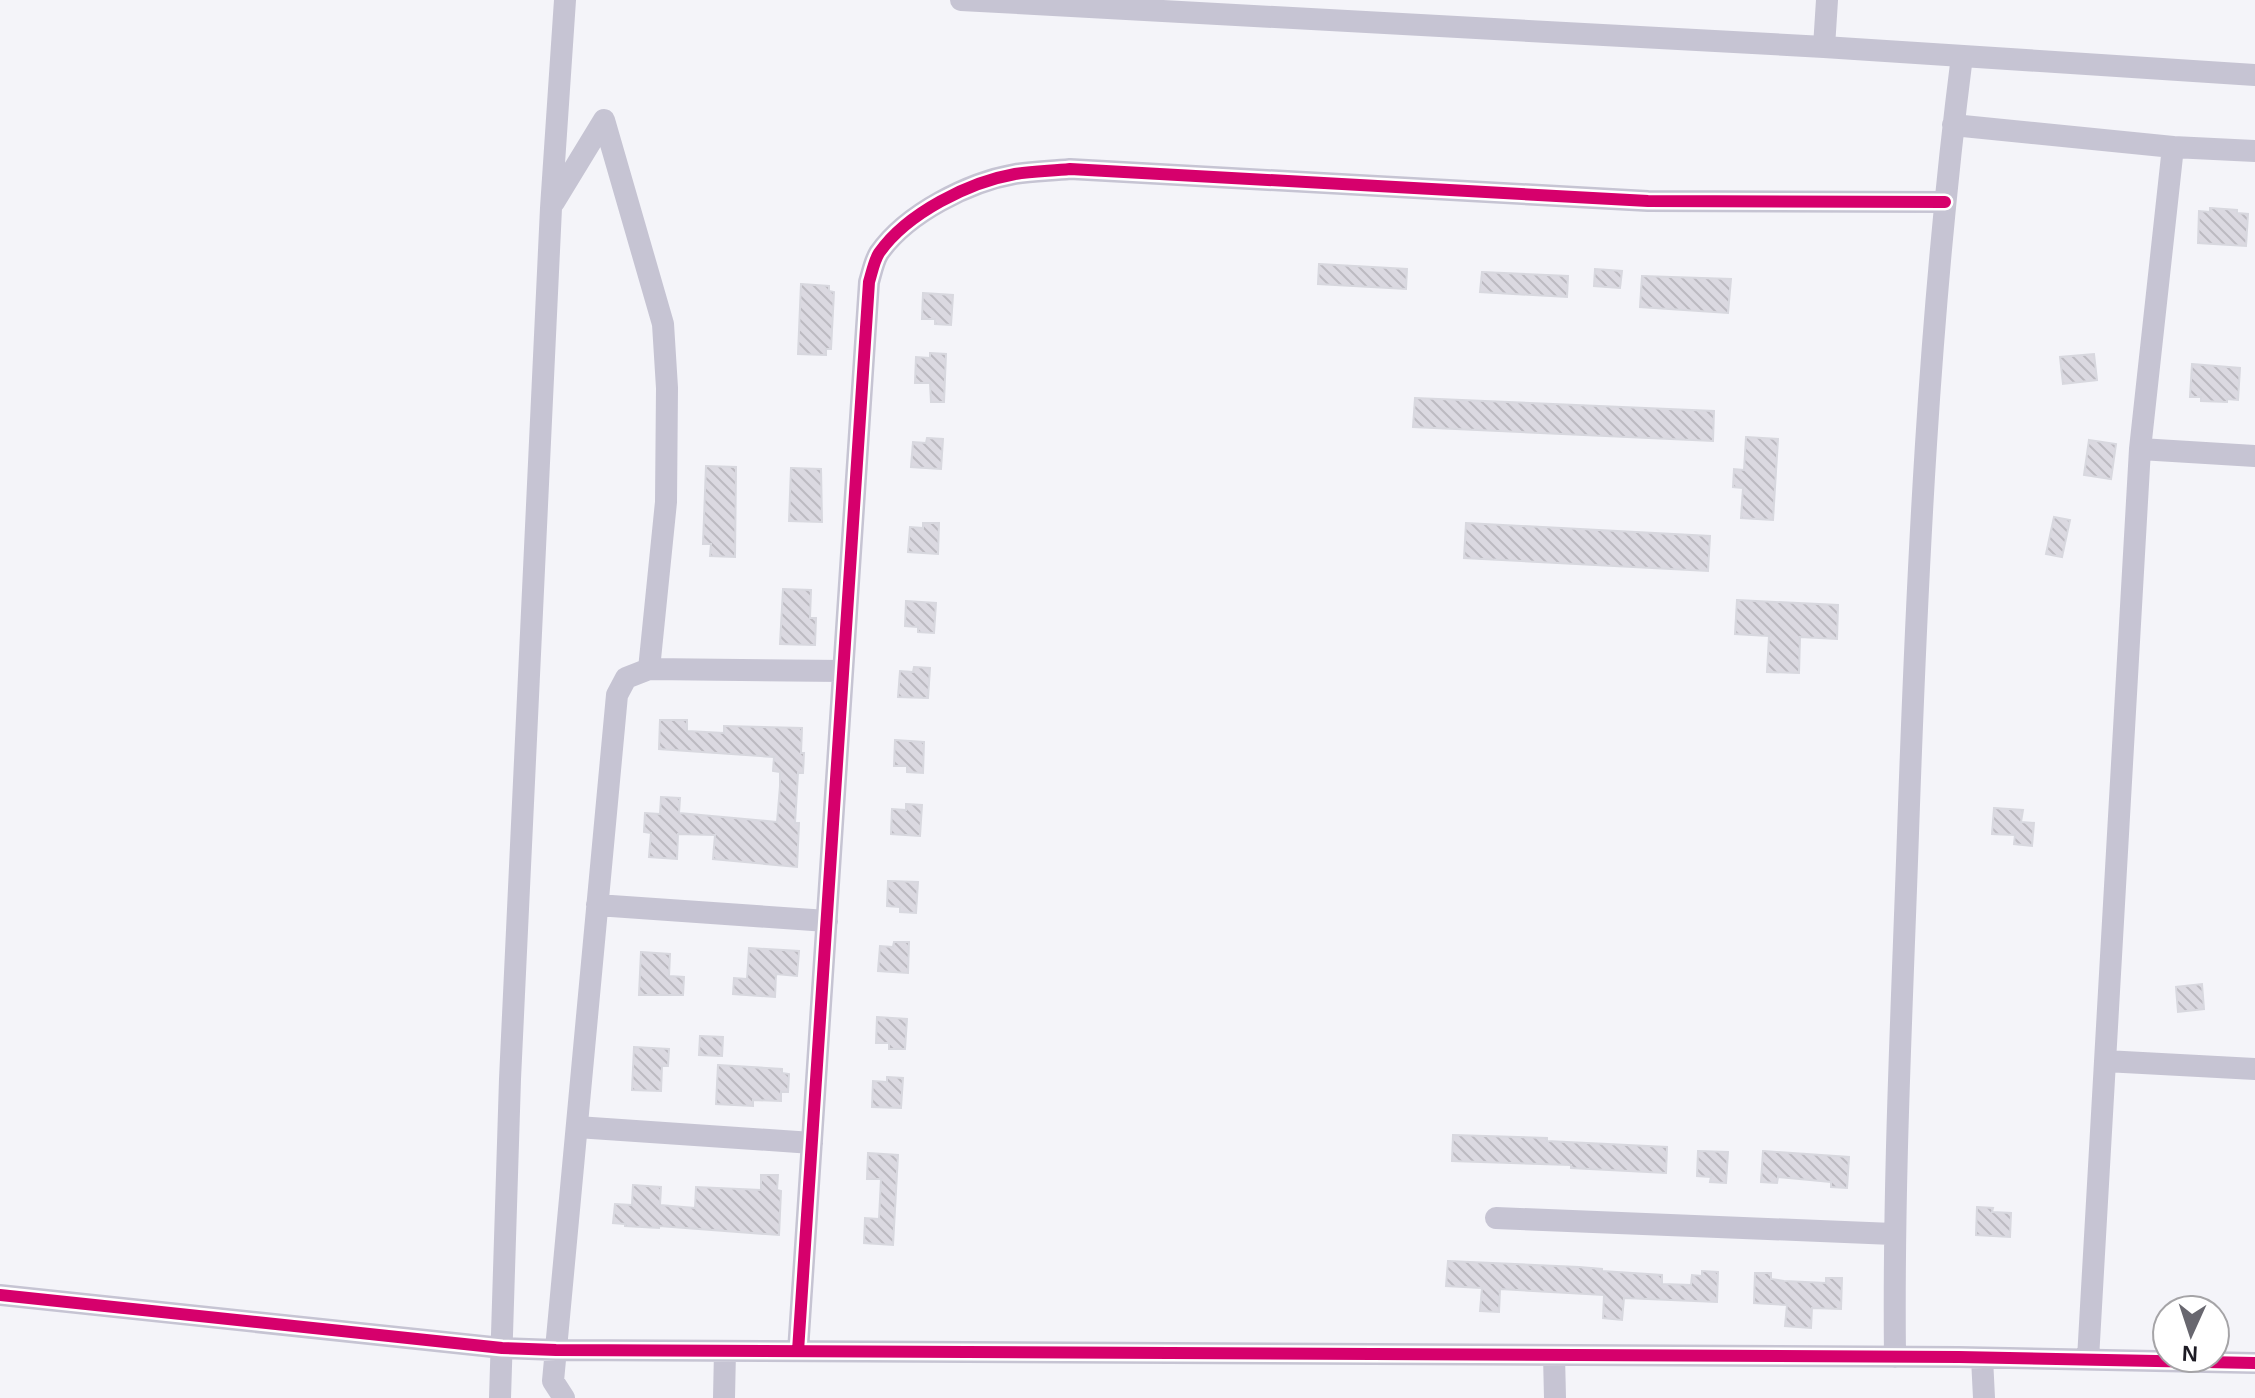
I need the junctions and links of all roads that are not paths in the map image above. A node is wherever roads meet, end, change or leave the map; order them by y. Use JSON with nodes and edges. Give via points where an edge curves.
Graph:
{"nodes":[{"id":1,"x":565,"y":0,"type":"edge"},
{"id":2,"x":961,"y":0,"type":"edge"},
{"id":3,"x":1827,"y":0,"type":"edge"},
{"id":4,"x":1271,"y":9,"type":"edge"},
{"id":5,"x":1824,"y":47,"type":"junction"},
{"id":6,"x":1962,"y":56,"type":"junction"},
{"id":7,"x":2255,"y":75,"type":"edge"},
{"id":8,"x":1953,"y":125,"type":"junction"},
{"id":9,"x":2173,"y":147,"type":"junction"},
{"id":10,"x":2255,"y":151,"type":"edge"},
{"id":11,"x":1945,"y":202,"type":"junction"},
{"id":12,"x":551,"y":208,"type":"junction"},
{"id":13,"x":2140,"y":449,"type":"junction"},
{"id":14,"x":2255,"y":456,"type":"edge"},
{"id":15,"x":649,"y":669,"type":"junction"},
{"id":16,"x":843,"y":671,"type":"junction"},
{"id":17,"x":597,"y":905,"type":"junction"},
{"id":18,"x":827,"y":921,"type":"junction"},
{"id":19,"x":2105,"y":1061,"type":"junction"},
{"id":20,"x":2255,"y":1069,"type":"edge"},
{"id":21,"x":577,"y":1127,"type":"junction"},
{"id":22,"x":812,"y":1143,"type":"junction"},
{"id":23,"x":1496,"y":1218,"type":"dead end"},
{"id":24,"x":1893,"y":1234,"type":"junction"},
{"id":25,"x":0,"y":1295,"type":"edge"},
{"id":26,"x":502,"y":1348,"type":"junction"},
{"id":27,"x":556,"y":1350,"type":"junction"},
{"id":28,"x":725,"y":1351,"type":"junction"},
{"id":29,"x":798,"y":1351,"type":"junction"},
{"id":30,"x":1554,"y":1355,"type":"junction"},
{"id":31,"x":1895,"y":1357,"type":"junction"},
{"id":32,"x":1982,"y":1358,"type":"junction"},
{"id":33,"x":2088,"y":1359,"type":"junction"},
{"id":34,"x":2255,"y":1363,"type":"edge"},
{"id":35,"x":500,"y":1398,"type":"edge"},
{"id":36,"x":564,"y":1398,"type":"edge"},
{"id":37,"x":724,"y":1398,"type":"edge"},
{"id":38,"x":1555,"y":1398,"type":"edge"},
{"id":39,"x":1984,"y":1398,"type":"edge"}],
"edges":[{"from":1,"to":12,"type":"street"},
{"from":2,"to":4,"type":"street"},
{"from":3,"to":5,"type":"street"},
{"from":4,"to":5,"type":"street"},
{"from":5,"to":6,"type":"street"},
{"from":6,"to":7,"type":"street"},
{"from":6,"to":8,"type":"street"},
{"from":8,"to":9,"type":"street"},
{"from":8,"to":11,"type":"street"},
{"from":9,"to":10,"type":"street"},
{"from":9,"to":13,"type":"street"},
{"from":11,"to":16,"type":"street","via":[[1648,201],[1070,169],[1015,174],[968,186],[893,236],[877,256],[869,282]]},
{"from":11,"to":24,"type":"street","via":[[1917,575]]},
{"from":12,"to":15,"type":"street","via":[[604,120],[664,337],[666,502]]},
{"from":12,"to":26,"type":"street"},
{"from":13,"to":14,"type":"street"},
{"from":13,"to":19,"type":"street"},
{"from":15,"to":16,"type":"street"},
{"from":15,"to":17,"type":"street","via":[[626,678],[617,695]]},
{"from":16,"to":18,"type":"street"},
{"from":17,"to":18,"type":"street"},
{"from":17,"to":21,"type":"street"},
{"from":18,"to":22,"type":"street"},
{"from":19,"to":20,"type":"street"},
{"from":19,"to":33,"type":"street"},
{"from":21,"to":22,"type":"street"},
{"from":21,"to":27,"type":"street"},
{"from":22,"to":29,"type":"street"},
{"from":23,"to":24,"type":"street"},
{"from":24,"to":31,"type":"street"},
{"from":25,"to":26,"type":"street"},
{"from":26,"to":27,"type":"street"},
{"from":26,"to":35,"type":"street"},
{"from":27,"to":28,"type":"street"},
{"from":27,"to":36,"type":"street","via":[[553,1381]]},
{"from":28,"to":29,"type":"street"},
{"from":28,"to":37,"type":"street"},
{"from":29,"to":30,"type":"street"},
{"from":30,"to":31,"type":"street"},
{"from":30,"to":38,"type":"street"},
{"from":31,"to":32,"type":"street"},
{"from":32,"to":33,"type":"street"},
{"from":32,"to":39,"type":"street"},
{"from":33,"to":34,"type":"street"}]}
